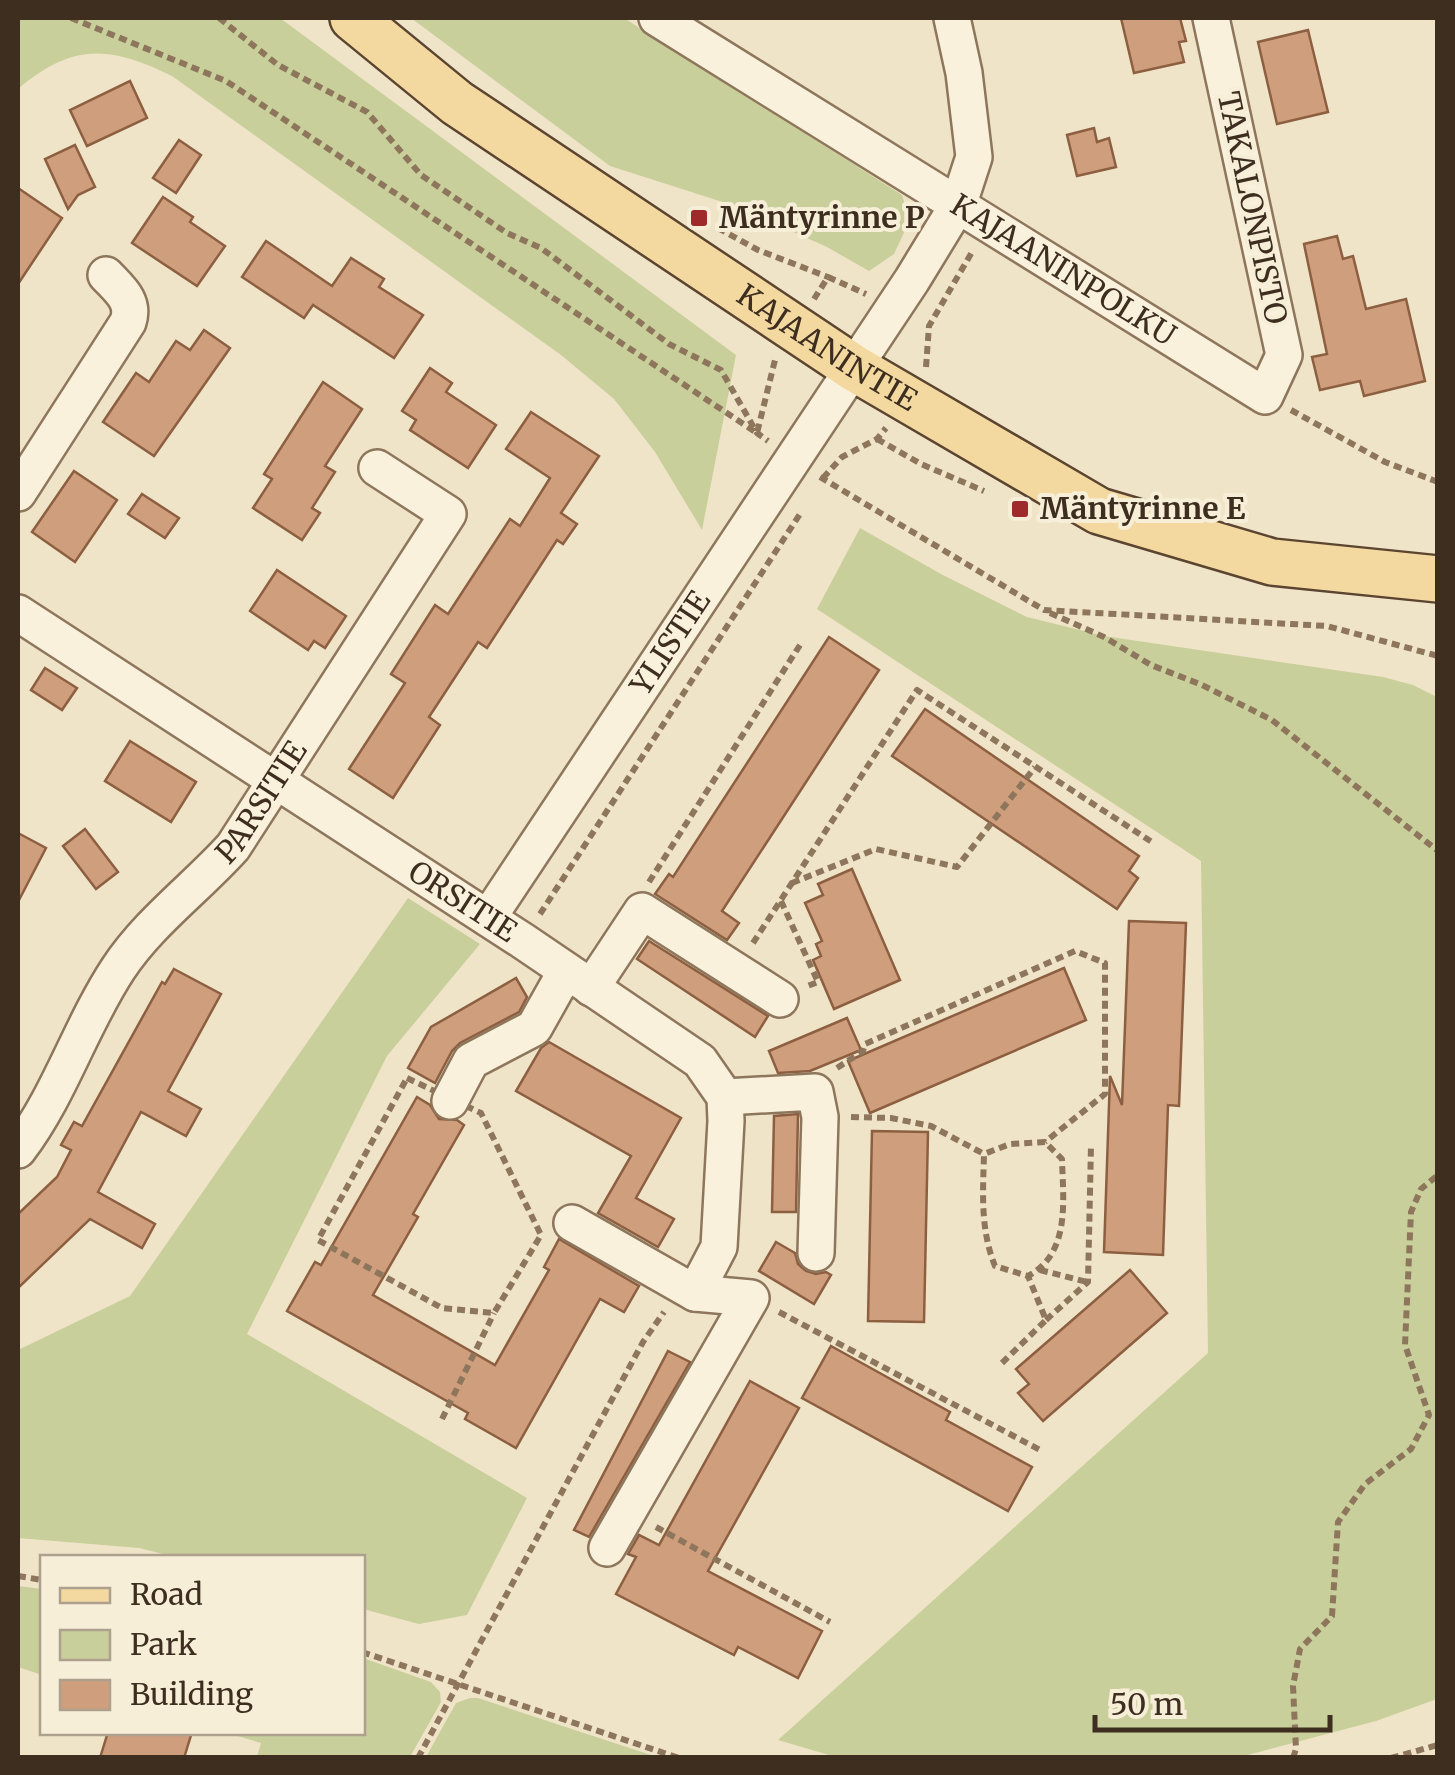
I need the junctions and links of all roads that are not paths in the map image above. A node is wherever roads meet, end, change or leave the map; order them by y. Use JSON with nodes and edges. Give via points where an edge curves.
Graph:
{"nodes":[{"id":1,"x":352,"y":18,"type":"edge"},
{"id":2,"x":658,"y":18,"type":"edge"},
{"id":3,"x":952,"y":18,"type":"edge"},
{"id":4,"x":1211,"y":18,"type":"edge"},
{"id":5,"x":959,"y":204,"type":"junction"},
{"id":6,"x":106,"y":275,"type":"dead end"},
{"id":7,"x":854,"y":368,"type":"junction"},
{"id":8,"x":1265,"y":396,"type":"joint"},
{"id":9,"x":376,"y":468,"type":"dead end"},
{"id":10,"x":18,"y":493,"type":"edge"},
{"id":11,"x":1353,"y":571,"type":"junction"},
{"id":12,"x":1438,"y":579,"type":"edge"},
{"id":13,"x":1438,"y":596,"type":"edge"},
{"id":14,"x":18,"y":613,"type":"edge"},
{"id":15,"x":277,"y":782,"type":"junction"},
{"id":16,"x":488,"y":918,"type":"junction"},
{"id":17,"x":578,"y":979,"type":"junction"},
{"id":18,"x":780,"y":998,"type":"road end"},
{"id":19,"x":725,"y":1097,"type":"junction"},
{"id":20,"x":450,"y":1100,"type":"road end"},
{"id":21,"x":18,"y":1150,"type":"edge"},
{"id":22,"x":572,"y":1223,"type":"dead end"},
{"id":23,"x":816,"y":1253,"type":"dead end"},
{"id":24,"x":695,"y":1293,"type":"junction"},
{"id":25,"x":607,"y":1548,"type":"dead end"}],
"edges":[{"from":1,"to":7,"type":"main road","name":"KAJAANINTIE","via":[[456,102]]},
{"from":2,"to":5,"type":"street","name":"KAJAANINPOLKU"},
{"from":3,"to":5,"type":"street","name":"YLISTIE","via":[[974,156]]},
{"from":4,"to":8,"type":"street","name":"TAKALONPISTO","via":[[1284,356]]},
{"from":5,"to":7,"type":"street","name":"YLISTIE"},
{"from":5,"to":8,"type":"street","name":"KAJAANINPOLKU"},
{"from":6,"to":10,"type":"street","via":[[127,298],[128,322]]},
{"from":7,"to":11,"type":"main road","name":"KAJAANINTIE","via":[[1099,512],[1272,562]]},
{"from":7,"to":16,"type":"street","name":"YLISTIE","via":[[809,469]]},
{"from":9,"to":15,"type":"street","name":"PARSITIE","via":[[448,514]]},
{"from":11,"to":12,"type":"main road","name":"KAJAANINTIE"},
{"from":11,"to":13,"type":"main road","name":"KAJAANINTIE"},
{"from":14,"to":15,"type":"street","name":"ORSITIE"},
{"from":15,"to":16,"type":"street","name":"ORSITIE"},
{"from":15,"to":21,"type":"street","name":"PARSITIE","via":[[233,847],[150,926],[116,972]]},
{"from":16,"to":17,"type":"street","name":"ORSITIE"},
{"from":17,"to":18,"type":"street","via":[[642,911]]},
{"from":17,"to":19,"type":"street","name":"ORSITIE","via":[[700,1061]]},
{"from":17,"to":20,"type":"street","via":[[534,1028],[471,1061]]},
{"from":19,"to":23,"type":"street","via":[[817,1104]]},
{"from":19,"to":24,"type":"street","via":[[719,1247]]},
{"from":22,"to":24,"type":"street"},
{"from":24,"to":25,"type":"street","via":[[751,1298]]}]}
